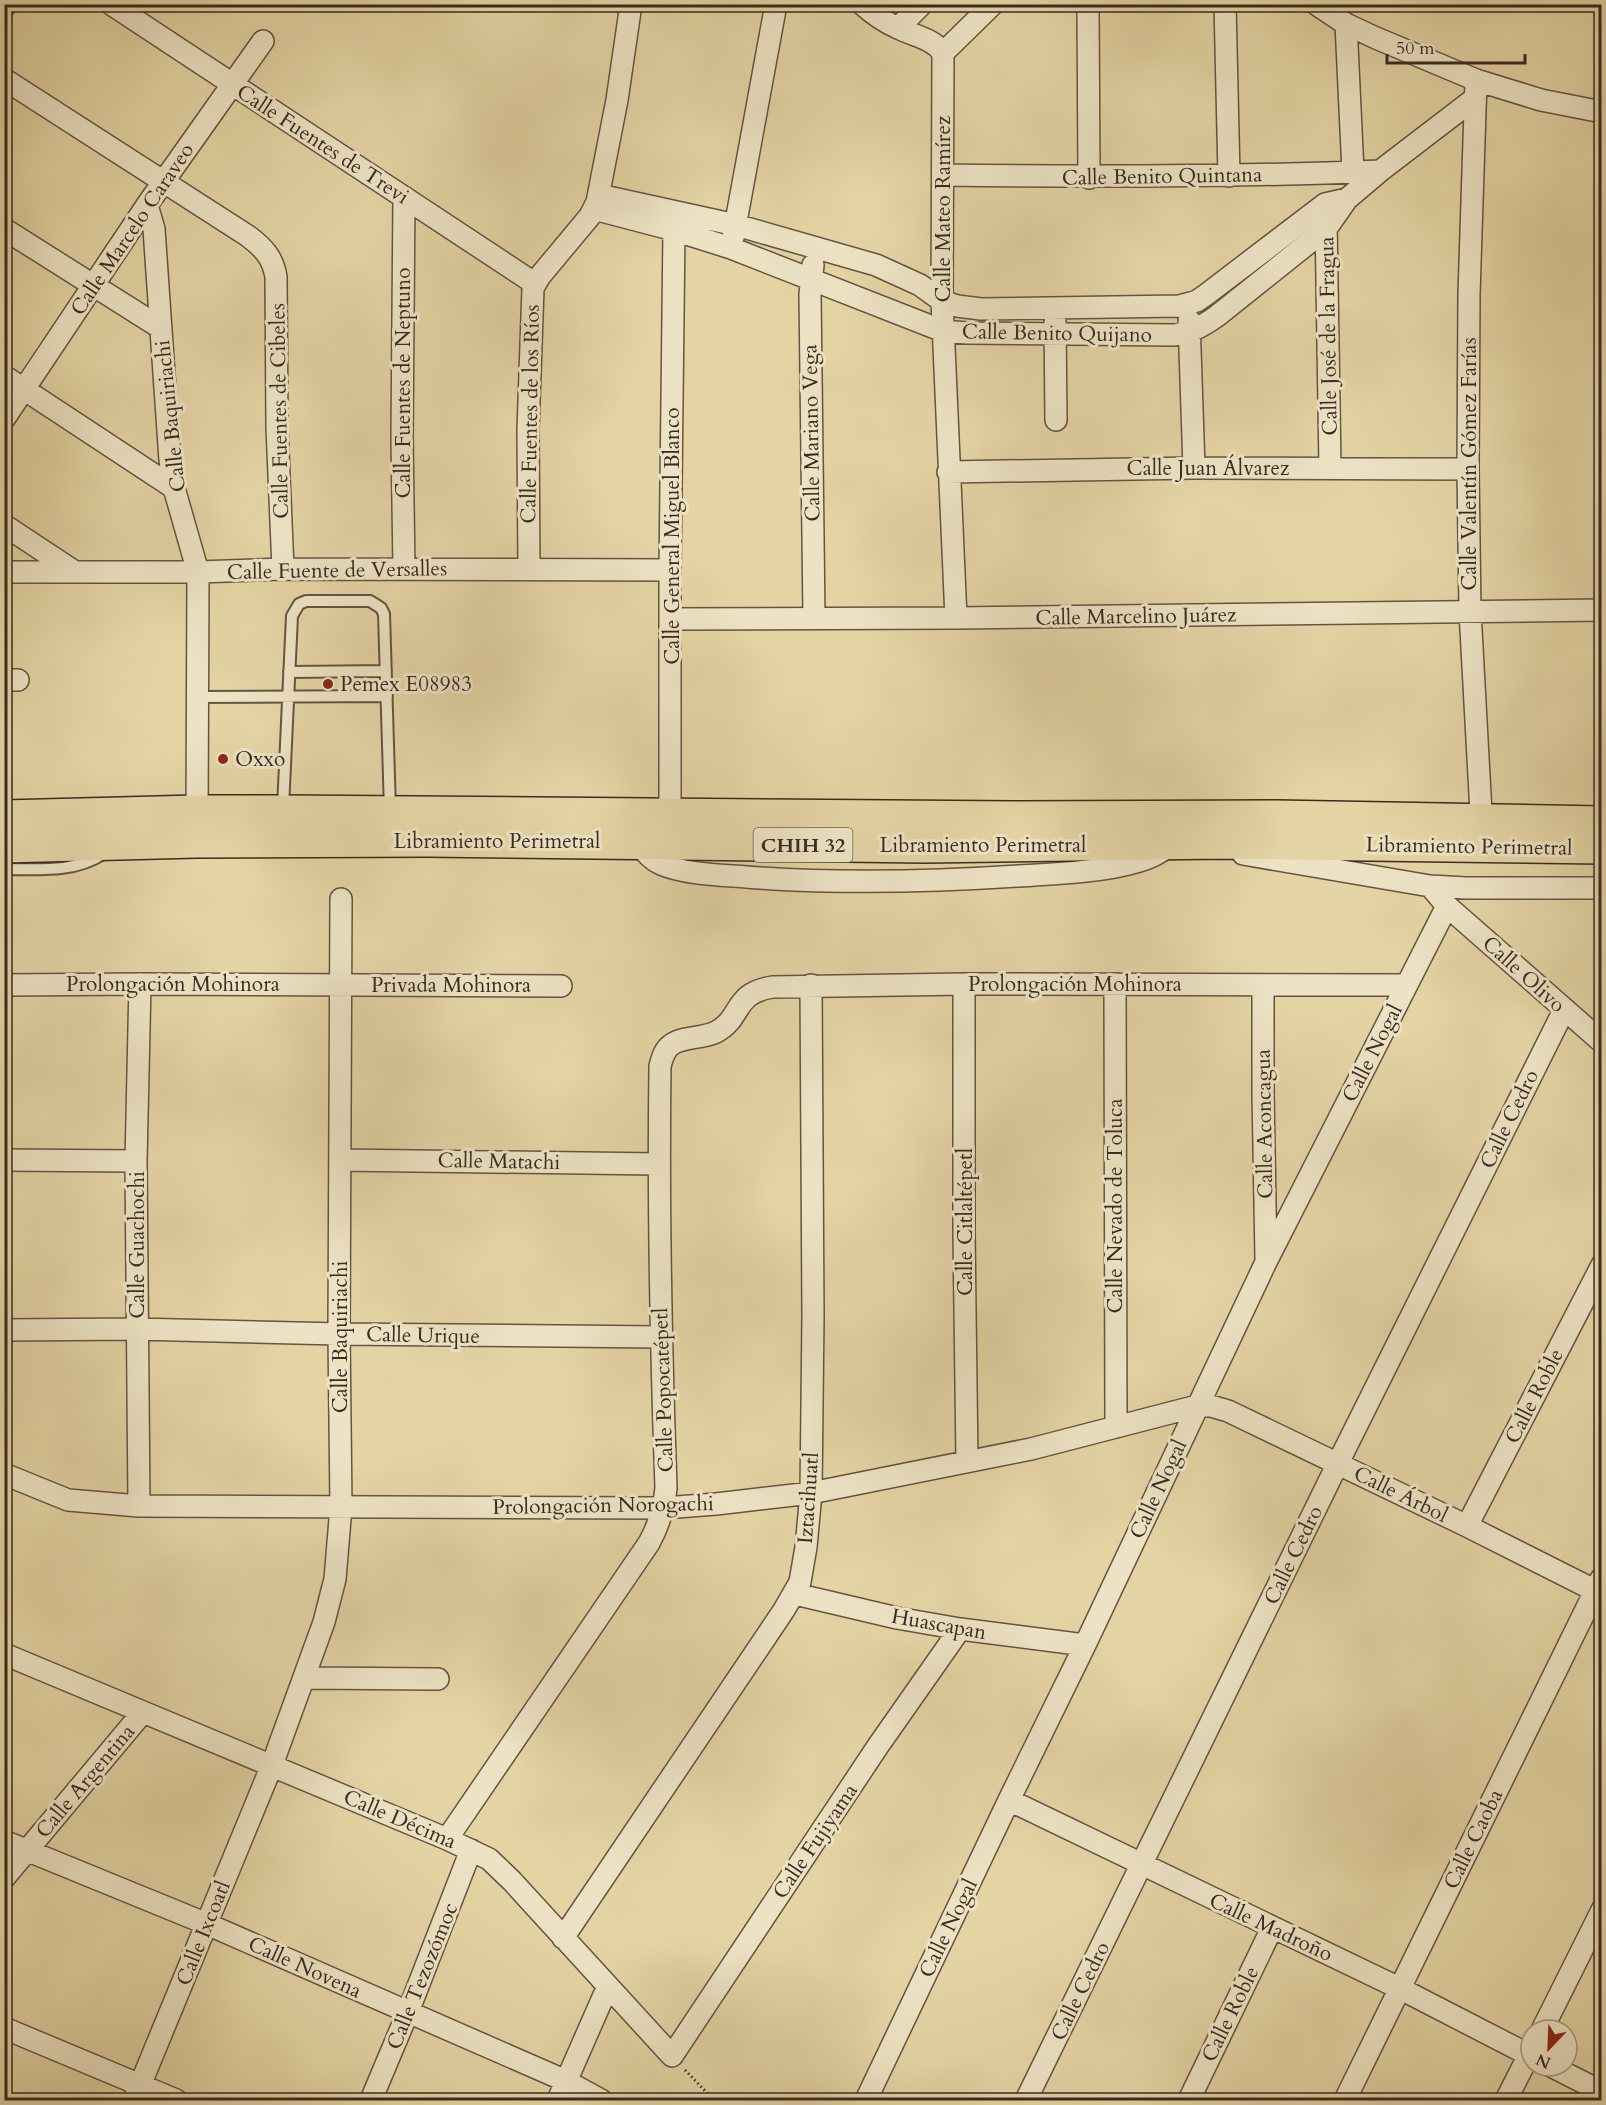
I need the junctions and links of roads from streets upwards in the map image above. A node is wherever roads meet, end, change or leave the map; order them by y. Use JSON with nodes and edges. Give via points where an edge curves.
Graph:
{"nodes":[{"id":1,"x":111,"y":4,"type":"edge"},
{"id":2,"x":631,"y":4,"type":"edge"},
{"id":3,"x":776,"y":4,"type":"edge"},
{"id":4,"x":862,"y":4,"type":"edge"},
{"id":5,"x":922,"y":4,"type":"edge"},
{"id":6,"x":993,"y":4,"type":"edge"},
{"id":7,"x":1088,"y":4,"type":"edge"},
{"id":8,"x":1225,"y":4,"type":"edge"},
{"id":9,"x":1316,"y":4,"type":"edge"},
{"id":10,"x":1346,"y":24,"type":"junction"},
{"id":11,"x":898,"y":28,"type":"junction"},
{"id":12,"x":263,"y":41,"type":"dead end"},
{"id":13,"x":943,"y":53,"type":"junction"},
{"id":14,"x":4,"y":79,"type":"edge"},
{"id":15,"x":233,"y":84,"type":"junction"},
{"id":16,"x":1475,"y":90,"type":"junction"},
{"id":17,"x":1602,"y":112,"type":"edge"},
{"id":18,"x":1380,"y":171,"type":"junction"},
{"id":19,"x":1353,"y":172,"type":"junction"},
{"id":20,"x":944,"y":176,"type":"junction"},
{"id":21,"x":1229,"y":176,"type":"junction"},
{"id":22,"x":1089,"y":178,"type":"junction"},
{"id":23,"x":163,"y":182,"type":"junction"},
{"id":24,"x":404,"y":197,"type":"junction"},
{"id":25,"x":1347,"y":199,"type":"junction"},
{"id":26,"x":596,"y":202,"type":"junction"},
{"id":27,"x":1325,"y":204,"type":"junction"},
{"id":28,"x":147,"y":205,"type":"junction"},
{"id":29,"x":736,"y":225,"type":"junction"},
{"id":30,"x":4,"y":229,"type":"edge"},
{"id":31,"x":1326,"y":229,"type":"junction"},
{"id":32,"x":674,"y":230,"type":"junction"},
{"id":33,"x":815,"y":247,"type":"junction"},
{"id":34,"x":731,"y":248,"type":"junction"},
{"id":35,"x":811,"y":278,"type":"junction"},
{"id":36,"x":534,"y":283,"type":"junction"},
{"id":37,"x":93,"y":285,"type":"junction"},
{"id":38,"x":942,"y":301,"type":"junction"},
{"id":39,"x":1189,"y":304,"type":"junction"},
{"id":40,"x":1055,"y":307,"type":"junction"},
{"id":41,"x":161,"y":328,"type":"junction"},
{"id":42,"x":943,"y":331,"type":"junction"},
{"id":43,"x":1190,"y":333,"type":"junction"},
{"id":44,"x":1055,"y":334,"type":"junction"},
{"id":45,"x":4,"y":376,"type":"edge"},
{"id":46,"x":24,"y":389,"type":"junction"},
{"id":47,"x":4,"y":419,"type":"edge"},
{"id":48,"x":1056,"y":420,"type":"dead end"},
{"id":49,"x":1194,"y":468,"type":"junction"},
{"id":50,"x":1330,"y":468,"type":"junction"},
{"id":51,"x":1468,"y":470,"type":"junction"},
{"id":52,"x":948,"y":472,"type":"junction"},
{"id":53,"x":174,"y":488,"type":"junction"},
{"id":54,"x":4,"y":525,"type":"edge"},
{"id":55,"x":283,"y":568,"type":"junction"},
{"id":56,"x":528,"y":568,"type":"junction"},
{"id":57,"x":404,"y":569,"type":"junction"},
{"id":58,"x":670,"y":570,"type":"junction"},
{"id":59,"x":4,"y":572,"type":"edge"},
{"id":60,"x":75,"y":572,"type":"junction"},
{"id":61,"x":198,"y":572,"type":"junction"},
{"id":62,"x":1602,"y":610,"type":"edge"},
{"id":63,"x":1470,"y":611,"type":"junction"},
{"id":64,"x":814,"y":618,"type":"junction"},
{"id":65,"x":956,"y":618,"type":"junction"},
{"id":66,"x":671,"y":619,"type":"junction"},
{"id":67,"x":1602,"y":823,"type":"edge"},
{"id":68,"x":196,"y":827,"type":"junction"},
{"id":69,"x":670,"y":829,"type":"junction"},
{"id":70,"x":1482,"y":834,"type":"junction"},
{"id":71,"x":638,"y":843,"type":"junction"},
{"id":72,"x":1170,"y":843,"type":"junction"},
{"id":73,"x":1220,"y":843,"type":"junction"},
{"id":74,"x":1602,"y":847,"type":"edge"},
{"id":75,"x":6,"y":849,"type":"edge"},
{"id":76,"x":1430,"y":886,"type":"junction"},
{"id":77,"x":1602,"y":888,"type":"edge"},
{"id":78,"x":341,"y":898,"type":"dead end"},
{"id":79,"x":1447,"y":906,"type":"junction"},
{"id":80,"x":140,"y":984,"type":"junction"},
{"id":81,"x":341,"y":984,"type":"junction"},
{"id":82,"x":964,"y":984,"type":"junction"},
{"id":83,"x":1115,"y":984,"type":"junction"},
{"id":84,"x":811,"y":985,"type":"junction"},
{"id":85,"x":1406,"y":985,"type":"junction"},
{"id":86,"x":4,"y":986,"type":"edge"},
{"id":87,"x":561,"y":986,"type":"dead end"},
{"id":88,"x":1263,"y":986,"type":"junction"},
{"id":89,"x":747,"y":995,"type":"joint"},
{"id":90,"x":1564,"y":1010,"type":"junction"},
{"id":91,"x":1602,"y":1042,"type":"edge"},
{"id":92,"x":4,"y":1160,"type":"edge"},
{"id":93,"x":340,"y":1160,"type":"junction"},
{"id":94,"x":136,"y":1161,"type":"junction"},
{"id":95,"x":658,"y":1164,"type":"junction"},
{"id":96,"x":1266,"y":1262,"type":"junction"},
{"id":97,"x":1602,"y":1265,"type":"edge"},
{"id":98,"x":137,"y":1329,"type":"junction"},
{"id":99,"x":4,"y":1330,"type":"edge"},
{"id":100,"x":339,"y":1334,"type":"junction"},
{"id":101,"x":661,"y":1337,"type":"junction"},
{"id":102,"x":1197,"y":1406,"type":"junction"},
{"id":103,"x":1116,"y":1427,"type":"junction"},
{"id":104,"x":967,"y":1461,"type":"junction"},
{"id":105,"x":1338,"y":1463,"type":"junction"},
{"id":106,"x":4,"y":1474,"type":"edge"},
{"id":107,"x":811,"y":1492,"type":"junction"},
{"id":108,"x":139,"y":1506,"type":"junction"},
{"id":109,"x":341,"y":1507,"type":"junction"},
{"id":110,"x":664,"y":1508,"type":"junction"},
{"id":111,"x":1467,"y":1526,"type":"junction"},
{"id":112,"x":1600,"y":1588,"type":"edge"},
{"id":113,"x":795,"y":1594,"type":"junction"},
{"id":114,"x":960,"y":1629,"type":"junction"},
{"id":115,"x":1085,"y":1645,"type":"junction"},
{"id":116,"x":4,"y":1654,"type":"edge"},
{"id":117,"x":304,"y":1678,"type":"junction"},
{"id":118,"x":438,"y":1679,"type":"dead end"},
{"id":119,"x":143,"y":1712,"type":"junction"},
{"id":120,"x":272,"y":1765,"type":"junction"},
{"id":121,"x":1009,"y":1800,"type":"junction"},
{"id":122,"x":447,"y":1839,"type":"junction"},
{"id":123,"x":4,"y":1841,"type":"edge"},
{"id":124,"x":471,"y":1850,"type":"junction"},
{"id":125,"x":27,"y":1851,"type":"junction"},
{"id":126,"x":1141,"y":1865,"type":"junction"},
{"id":127,"x":4,"y":1878,"type":"edge"},
{"id":128,"x":1602,"y":1910,"type":"edge"},
{"id":129,"x":207,"y":1924,"type":"junction"},
{"id":130,"x":1272,"y":1928,"type":"junction"},
{"id":131,"x":563,"y":1938,"type":"junction"},
{"id":132,"x":608,"y":1986,"type":"junction"},
{"id":133,"x":1399,"y":1988,"type":"junction"},
{"id":134,"x":408,"y":2012,"type":"junction"},
{"id":135,"x":1548,"y":2018,"type":"edge"},
{"id":136,"x":4,"y":2028,"type":"edge"},
{"id":137,"x":1519,"y":2048,"type":"edge"},
{"id":138,"x":672,"y":2056,"type":"joint"},
{"id":139,"x":1519,"y":2075,"type":"edge"},
{"id":140,"x":1575,"y":2078,"type":"edge"},
{"id":141,"x":562,"y":2091,"type":"edge"},
{"id":142,"x":1602,"y":2091,"type":"edge"},
{"id":143,"x":137,"y":2093,"type":"edge"},
{"id":144,"x":176,"y":2100,"type":"edge"},
{"id":145,"x":371,"y":2100,"type":"edge"},
{"id":146,"x":602,"y":2100,"type":"edge"},
{"id":147,"x":866,"y":2100,"type":"edge"},
{"id":148,"x":1026,"y":2100,"type":"edge"},
{"id":149,"x":1189,"y":2100,"type":"edge"},
{"id":150,"x":1345,"y":2100,"type":"edge"},
{"id":151,"x":1506,"y":2100,"type":"edge"}],
"edges":[{"from":1,"to":15,"type":"street","name":"Calle Fuentes de Trevi"},
{"from":2,"to":26,"type":"street"},
{"from":3,"to":29,"type":"street"},
{"from":4,"to":11,"type":"street"},
{"from":5,"to":11,"type":"street"},
{"from":6,"to":13,"type":"street"},
{"from":7,"to":22,"type":"street"},
{"from":8,"to":21,"type":"street"},
{"from":9,"to":10,"type":"street"},
{"from":10,"to":16,"type":"street"},
{"from":10,"to":19,"type":"street"},
{"from":11,"to":13,"type":"street","via":[[933,43]]},
{"from":12,"to":15,"type":"street","name":"Calle Marcelo Caraveo"},
{"from":13,"to":20,"type":"street","name":"Calle Mateo Ramírez"},
{"from":14,"to":23,"type":"street"},
{"from":15,"to":23,"type":"street","name":"Calle Marcelo Caraveo"},
{"from":15,"to":24,"type":"street","name":"Calle Fuentes de Trevi"},
{"from":16,"to":17,"type":"street"},
{"from":16,"to":18,"type":"street","name":"Calle Benito Quijano"},
{"from":16,"to":51,"type":"street","name":"Calle Valentín Gómez Farías"},
{"from":18,"to":19,"type":"street","name":"Calle Benito Quintana"},
{"from":18,"to":25,"type":"street","name":"Calle Benito Quijano"},
{"from":19,"to":21,"type":"street","name":"Calle Benito Quintana"},
{"from":20,"to":22,"type":"street","name":"Calle Benito Quintana"},
{"from":20,"to":38,"type":"street","name":"Calle Mateo Ramírez"},
{"from":21,"to":22,"type":"street","name":"Calle Benito Quintana"},
{"from":23,"to":28,"type":"street","name":"Calle Marcelo Caraveo"},
{"from":23,"to":55,"type":"street","name":"Calle Fuentes de Cibeles","via":[[248,236],[274,264]]},
{"from":24,"to":36,"type":"street","name":"Calle Fuentes de Trevi"},
{"from":24,"to":57,"type":"street","name":"Calle Fuentes de Neptuno"},
{"from":25,"to":27,"type":"street","name":"Calle Benito Quijano"},
{"from":25,"to":31,"type":"street","name":"Calle Benito Quijano"},
{"from":26,"to":29,"type":"street","name":"Calle Benito Quijano"},
{"from":26,"to":32,"type":"street","name":"Calle Benito Quijano"},
{"from":26,"to":36,"type":"street","name":"Calle Fuentes de los Ríos"},
{"from":27,"to":31,"type":"street","name":"Calle José de la Fragua"},
{"from":27,"to":39,"type":"street","name":"Calle Benito Quijano"},
{"from":28,"to":37,"type":"street","name":"Calle Marcelo Caraveo"},
{"from":28,"to":41,"type":"street","name":"Calle Baquiriachi","via":[[154,228]]},
{"from":29,"to":33,"type":"street","name":"Calle Benito Quijano"},
{"from":29,"to":34,"type":"street"},
{"from":30,"to":37,"type":"street"},
{"from":31,"to":43,"type":"street","name":"Calle Benito Quijano"},
{"from":31,"to":50,"type":"street","name":"Calle José de la Fragua"},
{"from":32,"to":34,"type":"street","name":"Calle Benito Quijano"},
{"from":32,"to":58,"type":"street","name":"Calle General Miguel Blanco"},
{"from":33,"to":35,"type":"street","name":"Calle Mariano Vega"},
{"from":33,"to":38,"type":"street","name":"Calle Benito Quijano","via":[[900,275]]},
{"from":34,"to":35,"type":"street","name":"Calle Benito Quijano"},
{"from":35,"to":42,"type":"street","name":"Calle Benito Quijano"},
{"from":35,"to":64,"type":"street","name":"Calle Mariano Vega"},
{"from":36,"to":56,"type":"street","name":"Calle Fuentes de los Ríos"},
{"from":37,"to":41,"type":"street"},
{"from":37,"to":46,"type":"street","name":"Calle Marcelo Caraveo"},
{"from":38,"to":40,"type":"street","name":"Calle Benito Quijano","via":[[981,309]]},
{"from":38,"to":42,"type":"street","name":"Calle Mateo Ramírez"},
{"from":39,"to":40,"type":"street","name":"Calle Benito Quijano"},
{"from":39,"to":43,"type":"street"},
{"from":40,"to":44,"type":"street"},
{"from":41,"to":53,"type":"street","name":"Calle Baquiriachi"},
{"from":42,"to":44,"type":"street","name":"Calle Benito Quijano"},
{"from":42,"to":52,"type":"street","name":"Calle Mateo Ramírez"},
{"from":43,"to":44,"type":"street","name":"Calle Benito Quijano"},
{"from":43,"to":49,"type":"street"},
{"from":44,"to":48,"type":"street"},
{"from":45,"to":46,"type":"street"},
{"from":46,"to":47,"type":"street","name":"Calle Marcelo Caraveo"},
{"from":46,"to":53,"type":"street"},
{"from":49,"to":50,"type":"street","name":"Calle Juan Álvarez"},
{"from":49,"to":52,"type":"street","name":"Calle Juan Álvarez"},
{"from":50,"to":51,"type":"street","name":"Calle Juan Álvarez"},
{"from":51,"to":63,"type":"street","name":"Calle Valentín Gómez Farías"},
{"from":52,"to":65,"type":"street","name":"Calle Mateo Ramírez"},
{"from":53,"to":61,"type":"street","name":"Calle Baquiriachi"},
{"from":54,"to":60,"type":"street"},
{"from":55,"to":57,"type":"street","name":"Calle Fuente de Versalles"},
{"from":55,"to":61,"type":"street","name":"Calle Fuente de Versalles"},
{"from":56,"to":57,"type":"street","name":"Calle Fuente de Versalles"},
{"from":56,"to":58,"type":"street","name":"Calle Fuente de Versalles"},
{"from":58,"to":66,"type":"street","name":"Calle General Miguel Blanco"},
{"from":59,"to":60,"type":"street","name":"Calle Fuente de Versalles"},
{"from":60,"to":61,"type":"street","name":"Calle Fuente de Versalles"},
{"from":61,"to":68,"type":"street","name":"Calle Baquiriachi"},
{"from":62,"to":63,"type":"street","name":"Calle Marcelino Juárez"},
{"from":63,"to":65,"type":"street","name":"Calle Marcelino Juárez"},
{"from":63,"to":70,"type":"street","name":"Calle Valentín Gómez Farías"},
{"from":64,"to":65,"type":"street","name":"Calle Marcelino Juárez"},
{"from":64,"to":66,"type":"street","name":"Calle Marcelino Juárez"},
{"from":66,"to":69,"type":"street","name":"Calle General Miguel Blanco"},
{"from":67,"to":70,"type":"main road","name":"Libramiento Perimetral","number":"CHIH 32"},
{"from":68,"to":69,"type":"main road","name":"Libramiento Perimetral","number":"CHIH 32","via":[[283,812],[390,813]]},
{"from":68,"to":71,"type":"main road","name":"Libramiento Perimetral","number":"CHIH 32"},
{"from":68,"to":75,"type":"main road","name":"Libramiento Perimetral","number":"CHIH 32"},
{"from":68,"to":75,"type":"main road","name":"Libramiento Perimetral","number":"CHIH 32","via":[[122,843]]},
{"from":69,"to":70,"type":"main road","name":"Libramiento Perimetral","number":"CHIH 32","via":[[1017,818],[1298,817]]},
{"from":69,"to":71,"type":"main road","name":"Libramiento Perimetral","number":"CHIH 32"},
{"from":69,"to":72,"type":"main road","name":"Libramiento Perimetral","number":"CHIH 32","via":[[925,846]]},
{"from":70,"to":73,"type":"main road","name":"Libramiento Perimetral","number":"CHIH 32"},
{"from":70,"to":74,"type":"main road","name":"Libramiento Perimetral","number":"CHIH 32"},
{"from":71,"to":72,"type":"street","via":[[650,857],[671,867],[723,875],[840,880],[957,880],[1094,869],[1135,862],[1160,853]]},
{"from":72,"to":73,"type":"main road","name":"Libramiento Perimetral","number":"CHIH 32"},
{"from":73,"to":76,"type":"street","via":[[1229,852]]},
{"from":76,"to":77,"type":"street"},
{"from":76,"to":79,"type":"street"},
{"from":78,"to":81,"type":"street","name":"Calle Baquiriachi"},
{"from":79,"to":85,"type":"street","name":"Calle Nogal"},
{"from":79,"to":90,"type":"street","name":"Calle Olivo"},
{"from":80,"to":81,"type":"street","name":"Prolongación Mohinora"},
{"from":80,"to":86,"type":"street","name":"Prolongación Mohinora"},
{"from":80,"to":94,"type":"street","name":"Calle Guachochi"},
{"from":81,"to":87,"type":"street","name":"Privada Mohinora"},
{"from":81,"to":93,"type":"street","name":"Calle Baquiriachi"},
{"from":82,"to":83,"type":"street","name":"Prolongación Mohinora"},
{"from":82,"to":84,"type":"street","name":"Prolongación Mohinora"},
{"from":82,"to":104,"type":"street","name":"Calle Citlaltépetl"},
{"from":83,"to":88,"type":"street","name":"Prolongación Mohinora"},
{"from":83,"to":103,"type":"street","name":"Calle Nevado de Toluca"},
{"from":84,"to":89,"type":"street","name":"Prolongación Mohinora","via":[[761,988]]},
{"from":84,"to":107,"type":"street","name":"Iztacihuatl"},
{"from":85,"to":88,"type":"street","name":"Prolongación Mohinora"},
{"from":85,"to":96,"type":"street","name":"Calle Nogal"},
{"from":88,"to":96,"type":"street","name":"Calle Aconcagua"},
{"from":89,"to":95,"type":"street","name":"Calle Popocatépetl","via":[[718,1031],[677,1042],[663,1055]]},
{"from":90,"to":91,"type":"street","name":"Calle Olivo"},
{"from":90,"to":105,"type":"street","name":"Calle Cedro"},
{"from":92,"to":94,"type":"street"},
{"from":93,"to":95,"type":"street","name":"Calle Matachi"},
{"from":93,"to":100,"type":"street","name":"Calle Baquiriachi"},
{"from":94,"to":98,"type":"street","name":"Calle Guachochi"},
{"from":95,"to":101,"type":"street","name":"Calle Popocatépetl"},
{"from":96,"to":102,"type":"street","name":"Calle Nogal"},
{"from":97,"to":111,"type":"street","name":"Calle Roble"},
{"from":98,"to":99,"type":"street","name":"Calle Urique"},
{"from":98,"to":100,"type":"street","name":"Calle Urique"},
{"from":98,"to":108,"type":"street","name":"Calle Guachochi"},
{"from":100,"to":101,"type":"street","name":"Calle Urique"},
{"from":100,"to":109,"type":"street","name":"Calle Baquiriachi"},
{"from":101,"to":110,"type":"street","name":"Calle Popocatépetl"},
{"from":102,"to":103,"type":"street","name":"Prolongación Norogachi"},
{"from":102,"to":105,"type":"street","name":"Calle Árbol","via":[[1228,1411]]},
{"from":102,"to":115,"type":"street","name":"Calle Nogal"},
{"from":103,"to":104,"type":"street","name":"Prolongación Norogachi"},
{"from":104,"to":107,"type":"street","name":"Prolongación Norogachi"},
{"from":105,"to":111,"type":"street","name":"Calle Árbol"},
{"from":105,"to":126,"type":"street","name":"Calle Cedro"},
{"from":106,"to":108,"type":"street","name":"Prolongación Norogachi","via":[[68,1500]]},
{"from":107,"to":110,"type":"street","name":"Prolongación Norogachi"},
{"from":107,"to":113,"type":"street","name":"Iztacihuatl","via":[[806,1547]]},
{"from":108,"to":109,"type":"street","name":"Prolongación Norogachi"},
{"from":109,"to":110,"type":"street","name":"Prolongación Norogachi"},
{"from":109,"to":117,"type":"street","name":"Calle Baquiriachi","via":[[330,1604]]},
{"from":110,"to":122,"type":"street","name":"Calle Popocatépetl","via":[[649,1543]]},
{"from":111,"to":112,"type":"street","name":"Calle Árbol"},
{"from":112,"to":133,"type":"street","name":"Calle Caoba"},
{"from":113,"to":114,"type":"street","name":"Huascapan"},
{"from":113,"to":131,"type":"street","name":"Iztacihuatl"},
{"from":114,"to":115,"type":"street","name":"Huascapan"},
{"from":114,"to":138,"type":"street","name":"Calle Fujiyama"},
{"from":115,"to":121,"type":"street","name":"Calle Nogal"},
{"from":116,"to":119,"type":"street","name":"Calle Décima"},
{"from":117,"to":118,"type":"street"},
{"from":117,"to":120,"type":"street","name":"Calle Baquiriachi"},
{"from":119,"to":120,"type":"street","name":"Calle Décima"},
{"from":119,"to":125,"type":"street","name":"Calle Argentina"},
{"from":120,"to":122,"type":"street","name":"Calle Décima"},
{"from":120,"to":129,"type":"street","name":"Calle Ixcoatl"},
{"from":121,"to":126,"type":"street","name":"Calle Madroño"},
{"from":121,"to":147,"type":"street","name":"Calle Nogal"},
{"from":122,"to":124,"type":"street","name":"Calle Décima"},
{"from":123,"to":125,"type":"street","name":"Calle Novena"},
{"from":124,"to":131,"type":"street","name":"Calle Décima","via":[[496,1865]]},
{"from":124,"to":134,"type":"street","name":"Calle Tezozómoc"},
{"from":125,"to":127,"type":"street","name":"Calle Argentina"},
{"from":125,"to":129,"type":"street","name":"Calle Novena"},
{"from":126,"to":130,"type":"street","name":"Calle Madroño"},
{"from":126,"to":148,"type":"street","name":"Calle Cedro"},
{"from":128,"to":135,"type":"street"},
{"from":129,"to":134,"type":"street","name":"Calle Novena"},
{"from":129,"to":143,"type":"street","name":"Calle Ixcoatl"},
{"from":130,"to":133,"type":"street","name":"Calle Madroño"},
{"from":130,"to":149,"type":"street","name":"Calle Roble"},
{"from":131,"to":132,"type":"street","name":"Calle Décima"},
{"from":132,"to":138,"type":"street","name":"Calle Décima"},
{"from":132,"to":141,"type":"street"},
{"from":133,"to":137,"type":"street","name":"Calle Madroño"},
{"from":133,"to":150,"type":"street","name":"Calle Caoba"},
{"from":134,"to":141,"type":"street","name":"Calle Novena"},
{"from":134,"to":145,"type":"street","name":"Calle Tezozómoc"},
{"from":136,"to":143,"type":"street"},
{"from":139,"to":151,"type":"street"},
{"from":140,"to":142,"type":"street"},
{"from":141,"to":146,"type":"street","name":"Calle Novena"},
{"from":143,"to":144,"type":"street"}]}
